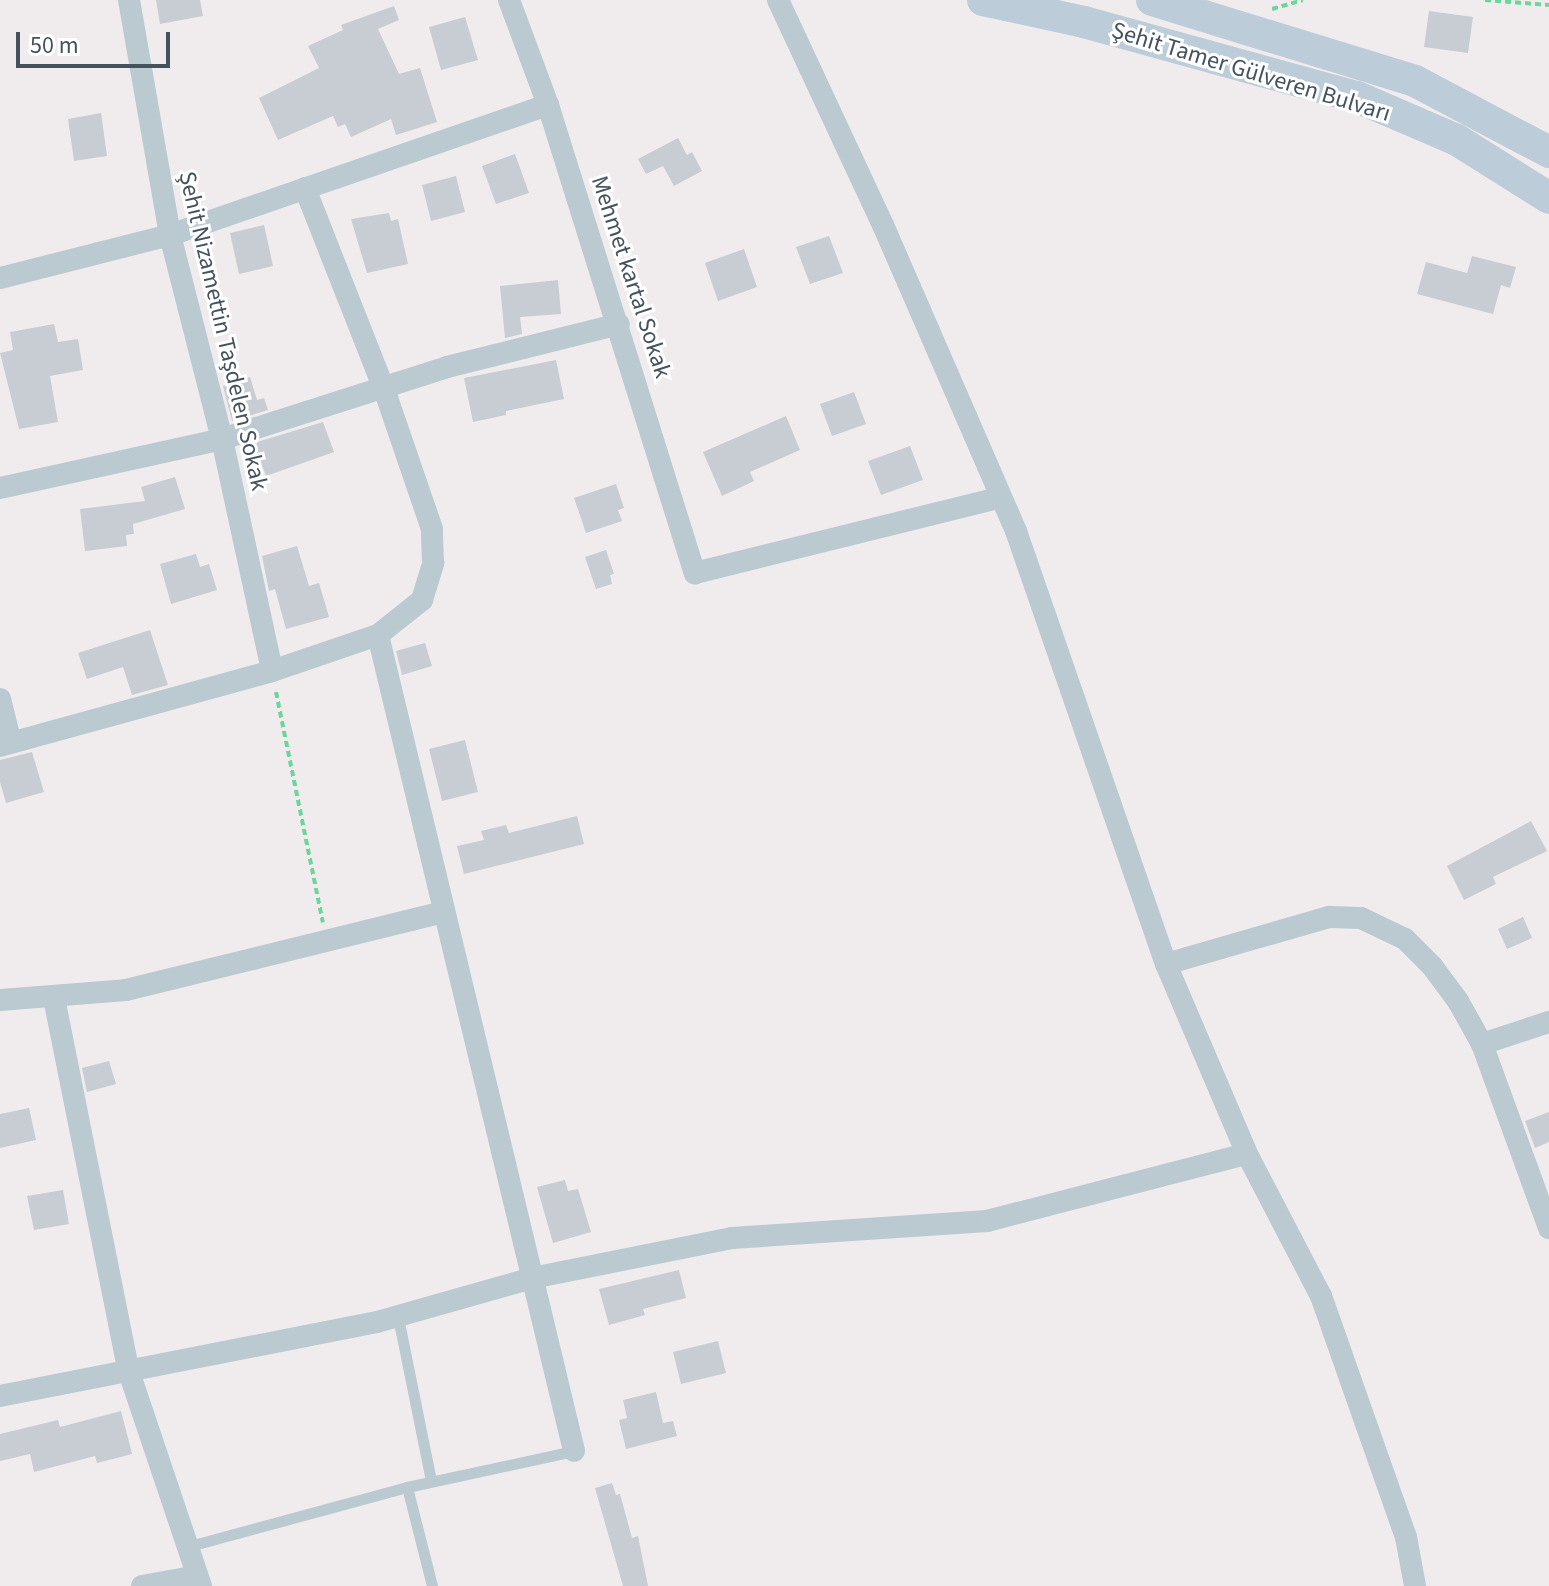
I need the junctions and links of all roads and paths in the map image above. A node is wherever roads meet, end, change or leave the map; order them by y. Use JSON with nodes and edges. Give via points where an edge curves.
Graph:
{"nodes":[{"id":1,"x":129,"y":0,"type":"edge"},
{"id":2,"x":509,"y":0,"type":"edge"},
{"id":3,"x":778,"y":0,"type":"edge"},
{"id":4,"x":799,"y":0,"type":"edge"},
{"id":5,"x":983,"y":0,"type":"edge"},
{"id":6,"x":1152,"y":0,"type":"edge"},
{"id":7,"x":1485,"y":0,"type":"edge"},
{"id":8,"x":1549,"y":5,"type":"edge"},
{"id":9,"x":789,"y":23,"type":"junction"},
{"id":10,"x":548,"y":105,"type":"junction"},
{"id":11,"x":1549,"y":152,"type":"edge"},
{"id":12,"x":305,"y":188,"type":"junction"},
{"id":13,"x":1549,"y":198,"type":"edge"},
{"id":14,"x":170,"y":235,"type":"junction"},
{"id":15,"x":0,"y":278,"type":"edge"},
{"id":16,"x":619,"y":324,"type":"junction"},
{"id":17,"x":384,"y":389,"type":"junction"},
{"id":18,"x":222,"y":439,"type":"junction"},
{"id":19,"x":0,"y":488,"type":"edge"},
{"id":20,"x":1001,"y":497,"type":"junction"},
{"id":21,"x":378,"y":635,"type":"junction"},
{"id":22,"x":272,"y":671,"type":"junction"},
{"id":23,"x":0,"y":699,"type":"edge"},
{"id":24,"x":6,"y":745,"type":"edge"},
{"id":25,"x":444,"y":912,"type":"junction"},
{"id":26,"x":327,"y":940,"type":"junction"},
{"id":27,"x":1166,"y":964,"type":"junction"},
{"id":28,"x":54,"y":998,"type":"junction"},
{"id":29,"x":0,"y":1000,"type":"edge"},
{"id":30,"x":1549,"y":1022,"type":"edge"},
{"id":31,"x":1482,"y":1044,"type":"junction"},
{"id":32,"x":1247,"y":1154,"type":"junction"},
{"id":33,"x":1549,"y":1228,"type":"edge"},
{"id":34,"x":532,"y":1278,"type":"junction"},
{"id":35,"x":398,"y":1317,"type":"junction"},
{"id":36,"x":129,"y":1372,"type":"junction"},
{"id":37,"x":0,"y":1396,"type":"edge"},
{"id":38,"x":574,"y":1451,"type":"joint"},
{"id":39,"x":431,"y":1481,"type":"junction"},
{"id":40,"x":407,"y":1487,"type":"junction"},
{"id":41,"x":186,"y":1547,"type":"junction"},
{"id":42,"x":199,"y":1581,"type":"edge"},
{"id":43,"x":142,"y":1586,"type":"edge"},
{"id":44,"x":432,"y":1586,"type":"edge"},
{"id":45,"x":1415,"y":1586,"type":"edge"}],
"edges":[{"from":1,"to":14,"type":"street","name":"Şehit Nizamettin Taşdelen Sokak"},
{"from":2,"to":10,"type":"street","name":"Mehmet kartal Sokak"},
{"from":3,"to":9,"type":"street"},
{"from":4,"to":9,"type":"street"},
{"from":5,"to":13,"type":"main road","name":"Şehit Tamer Gülveren Bulvarı","via":[[1084,22],[1357,97],[1457,140]]},
{"from":6,"to":11,"type":"main road","name":"Şehit Tamer Gülveren Bulvarı","via":[[1415,81]]},
{"from":7,"to":8,"type":"path"},
{"from":9,"to":20,"type":"street"},
{"from":10,"to":12,"type":"street"},
{"from":10,"to":16,"type":"street","name":"Mehmet kartal Sokak"},
{"from":12,"to":14,"type":"street"},
{"from":12,"to":17,"type":"street"},
{"from":14,"to":15,"type":"street"},
{"from":14,"to":18,"type":"street","name":"Şehit Nizamettin Taşdelen Sokak"},
{"from":16,"to":17,"type":"street","via":[[447,367]]},
{"from":16,"to":20,"type":"street","name":"Mehmet kartal Sokak","via":[[695,573]]},
{"from":17,"to":18,"type":"street"},
{"from":17,"to":21,"type":"street","via":[[432,529],[433,563],[422,600]]},
{"from":18,"to":19,"type":"street"},
{"from":18,"to":22,"type":"street","name":"Şehit Nizamettin Taşdelen Sokak"},
{"from":20,"to":27,"type":"street"},
{"from":21,"to":22,"type":"street"},
{"from":21,"to":25,"type":"street"},
{"from":22,"to":24,"type":"street"},
{"from":22,"to":26,"type":"path"},
{"from":23,"to":24,"type":"street"},
{"from":25,"to":26,"type":"street"},
{"from":25,"to":34,"type":"street"},
{"from":26,"to":28,"type":"street","via":[[126,990]]},
{"from":27,"to":31,"type":"street","via":[[1329,917],[1361,918],[1405,939],[1432,966]]},
{"from":27,"to":32,"type":"street"},
{"from":28,"to":29,"type":"street"},
{"from":28,"to":36,"type":"street"},
{"from":30,"to":31,"type":"street"},
{"from":31,"to":33,"type":"street"},
{"from":32,"to":34,"type":"street","via":[[987,1221],[732,1238]]},
{"from":32,"to":45,"type":"street","via":[[1321,1296],[1406,1537]]},
{"from":34,"to":35,"type":"street"},
{"from":34,"to":38,"type":"street"},
{"from":35,"to":36,"type":"street"},
{"from":35,"to":39,"type":"lane"},
{"from":36,"to":37,"type":"street"},
{"from":36,"to":41,"type":"street"},
{"from":38,"to":39,"type":"lane"},
{"from":39,"to":40,"type":"lane"},
{"from":40,"to":41,"type":"lane"},
{"from":40,"to":44,"type":"lane"},
{"from":41,"to":42,"type":"street"},
{"from":42,"to":43,"type":"street"}]}
